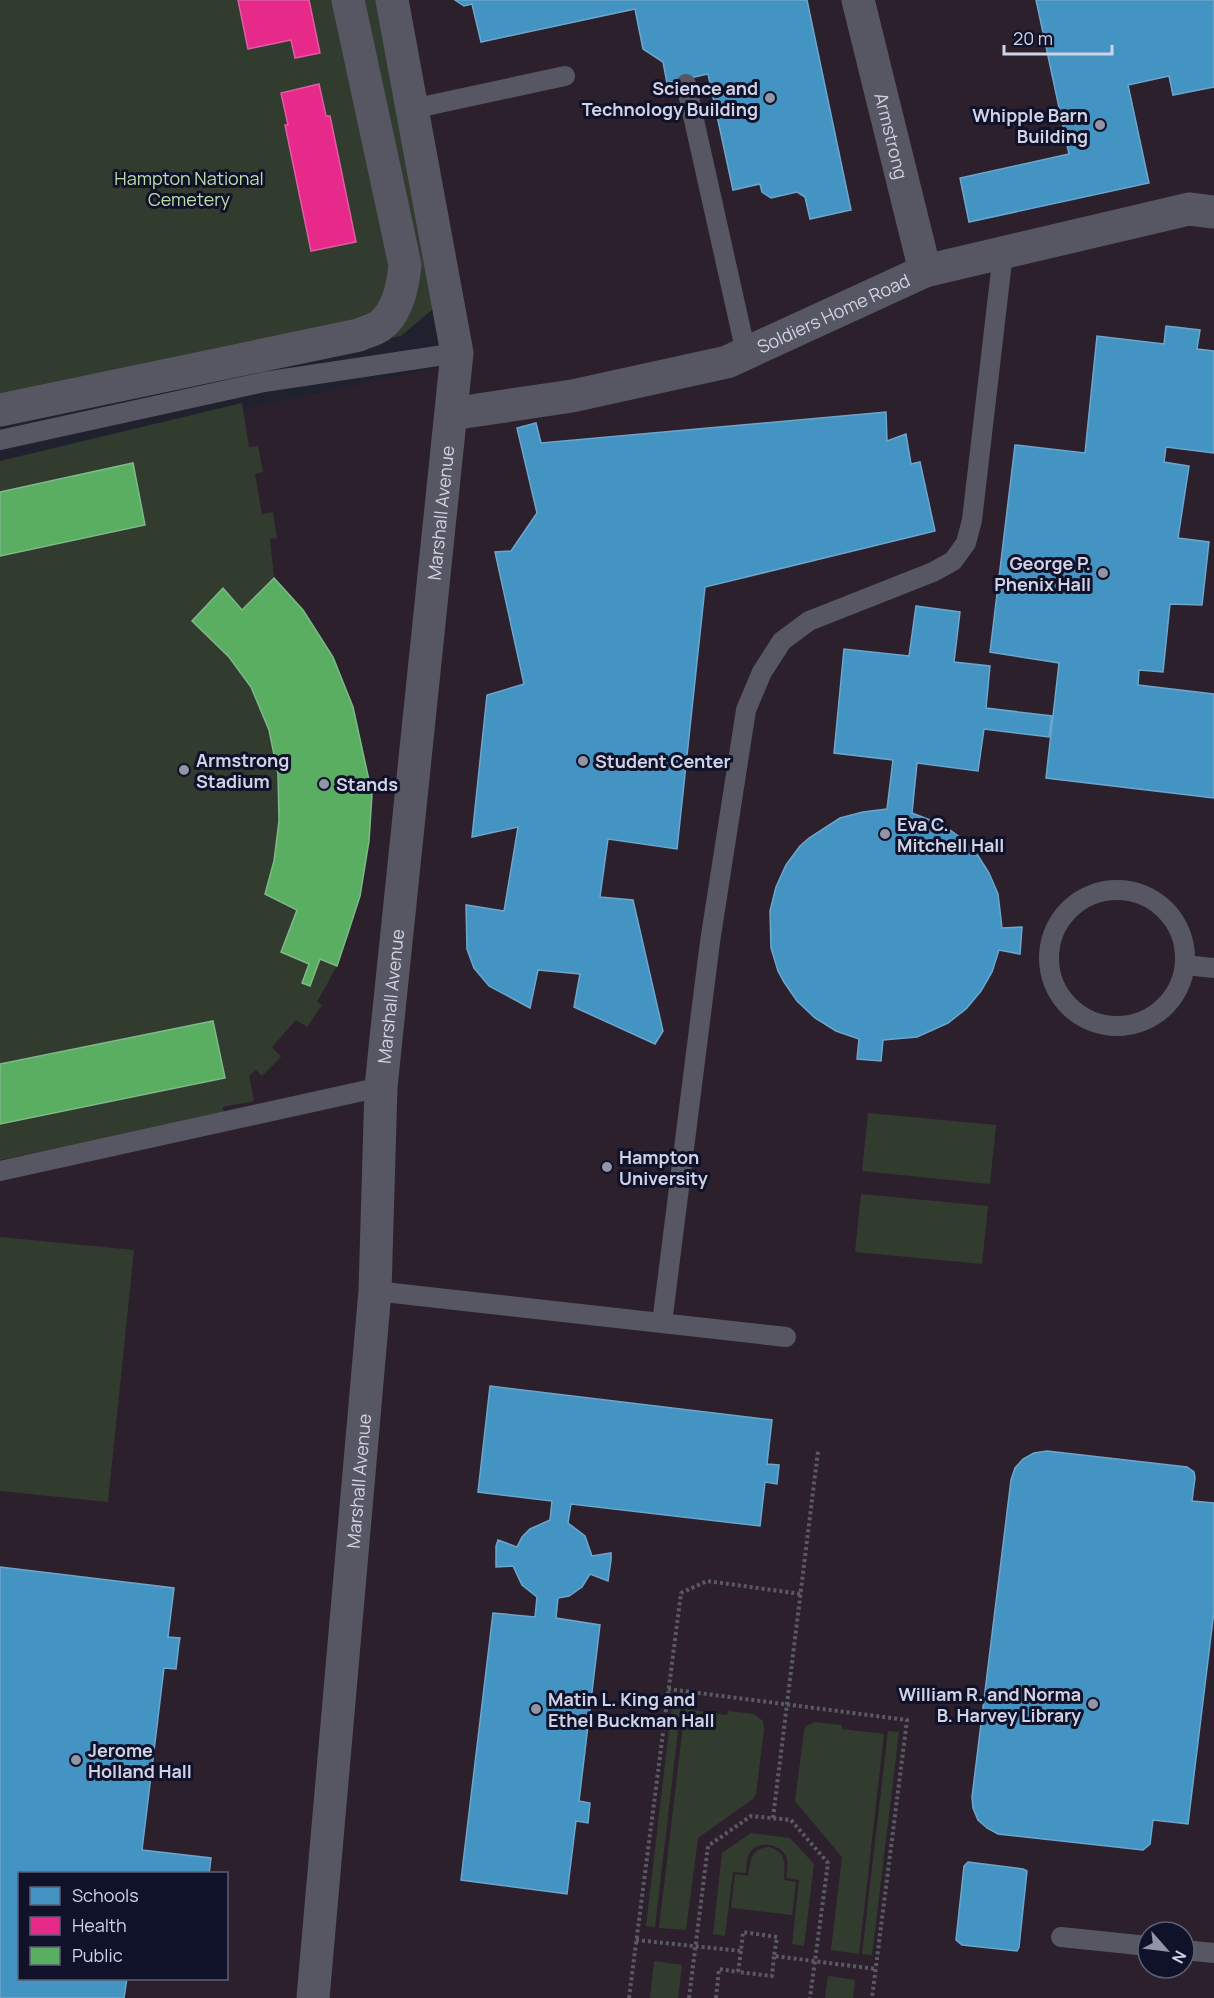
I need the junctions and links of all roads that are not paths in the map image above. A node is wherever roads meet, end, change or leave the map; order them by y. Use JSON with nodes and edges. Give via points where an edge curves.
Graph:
{"nodes":[{"id":1,"x":348,"y":0,"type":"edge"},
{"id":2,"x":392,"y":0,"type":"edge"},
{"id":3,"x":858,"y":0,"type":"edge"},
{"id":4,"x":566,"y":76,"type":"dead end"},
{"id":5,"x":686,"y":84,"type":"dead end"},
{"id":6,"x":412,"y":109,"type":"junction"},
{"id":7,"x":1214,"y":212,"type":"edge"},
{"id":8,"x":1003,"y":253,"type":"junction"},
{"id":9,"x":925,"y":271,"type":"junction"},
{"id":10,"x":457,"y":353,"type":"junction"},
{"id":11,"x":746,"y":353,"type":"junction"},
{"id":12,"x":0,"y":410,"type":"edge"},
{"id":13,"x":451,"y":414,"type":"junction"},
{"id":14,"x":0,"y":440,"type":"edge"},
{"id":15,"x":1185,"y":965,"type":"junction"},
{"id":16,"x":1214,"y":968,"type":"edge"},
{"id":17,"x":381,"y":1087,"type":"junction"},
{"id":18,"x":0,"y":1171,"type":"edge"},
{"id":19,"x":375,"y":1291,"type":"junction"},
{"id":20,"x":662,"y":1323,"type":"junction"},
{"id":21,"x":786,"y":1337,"type":"dead end"},
{"id":22,"x":1061,"y":1936,"type":"dead end"},
{"id":23,"x":1136,"y":1945,"type":"edge"},
{"id":24,"x":1196,"y":1951,"type":"edge"},
{"id":25,"x":1214,"y":1953,"type":"edge"},
{"id":26,"x":313,"y":1998,"type":"edge"}],
"edges":[{"from":1,"to":12,"type":"street","via":[[405,265],[403,289],[381,325],[359,335]]},
{"from":2,"to":6,"type":"street","name":"Marshall Avenue"},
{"from":3,"to":9,"type":"street","name":"Armstrong"},
{"from":4,"to":6,"type":"lane"},
{"from":5,"to":11,"type":"lane"},
{"from":6,"to":10,"type":"street","name":"Marshall Avenue"},
{"from":7,"to":8,"type":"street","name":"Soldiers Home Road","via":[[1189,209]]},
{"from":8,"to":9,"type":"street","name":"Soldiers Home Road"},
{"from":8,"to":20,"type":"lane","via":[[972,520],[966,543],[952,561],[933,572],[809,621],[782,641],[762,672],[746,710],[710,942]]},
{"from":9,"to":11,"type":"street","name":"Soldiers Home Road"},
{"from":10,"to":13,"type":"street","name":"Marshall Avenue"},
{"from":10,"to":14,"type":"lane","via":[[264,381]]},
{"from":11,"to":13,"type":"street","name":"Soldiers Home Road","via":[[727,362],[572,396]]},
{"from":13,"to":17,"type":"street","name":"Marshall Avenue"},
{"from":15,"to":15,"type":"lane","via":[[1180,986],[1168,1003],[1133,1024],[1113,1026],[1092,1022],[1074,1011],[1052,980],[1049,961],[1058,924],[1070,908],[1106,890],[1126,890],[1147,896],[1164,908],[1177,925],[1184,944]]},
{"from":15,"to":16,"type":"lane"},
{"from":17,"to":18,"type":"lane"},
{"from":17,"to":19,"type":"street","name":"Marshall Avenue"},
{"from":19,"to":20,"type":"lane"},
{"from":19,"to":26,"type":"street","name":"Marshall Avenue"},
{"from":20,"to":21,"type":"lane"},
{"from":22,"to":23,"type":"lane"},
{"from":24,"to":25,"type":"lane"}]}
